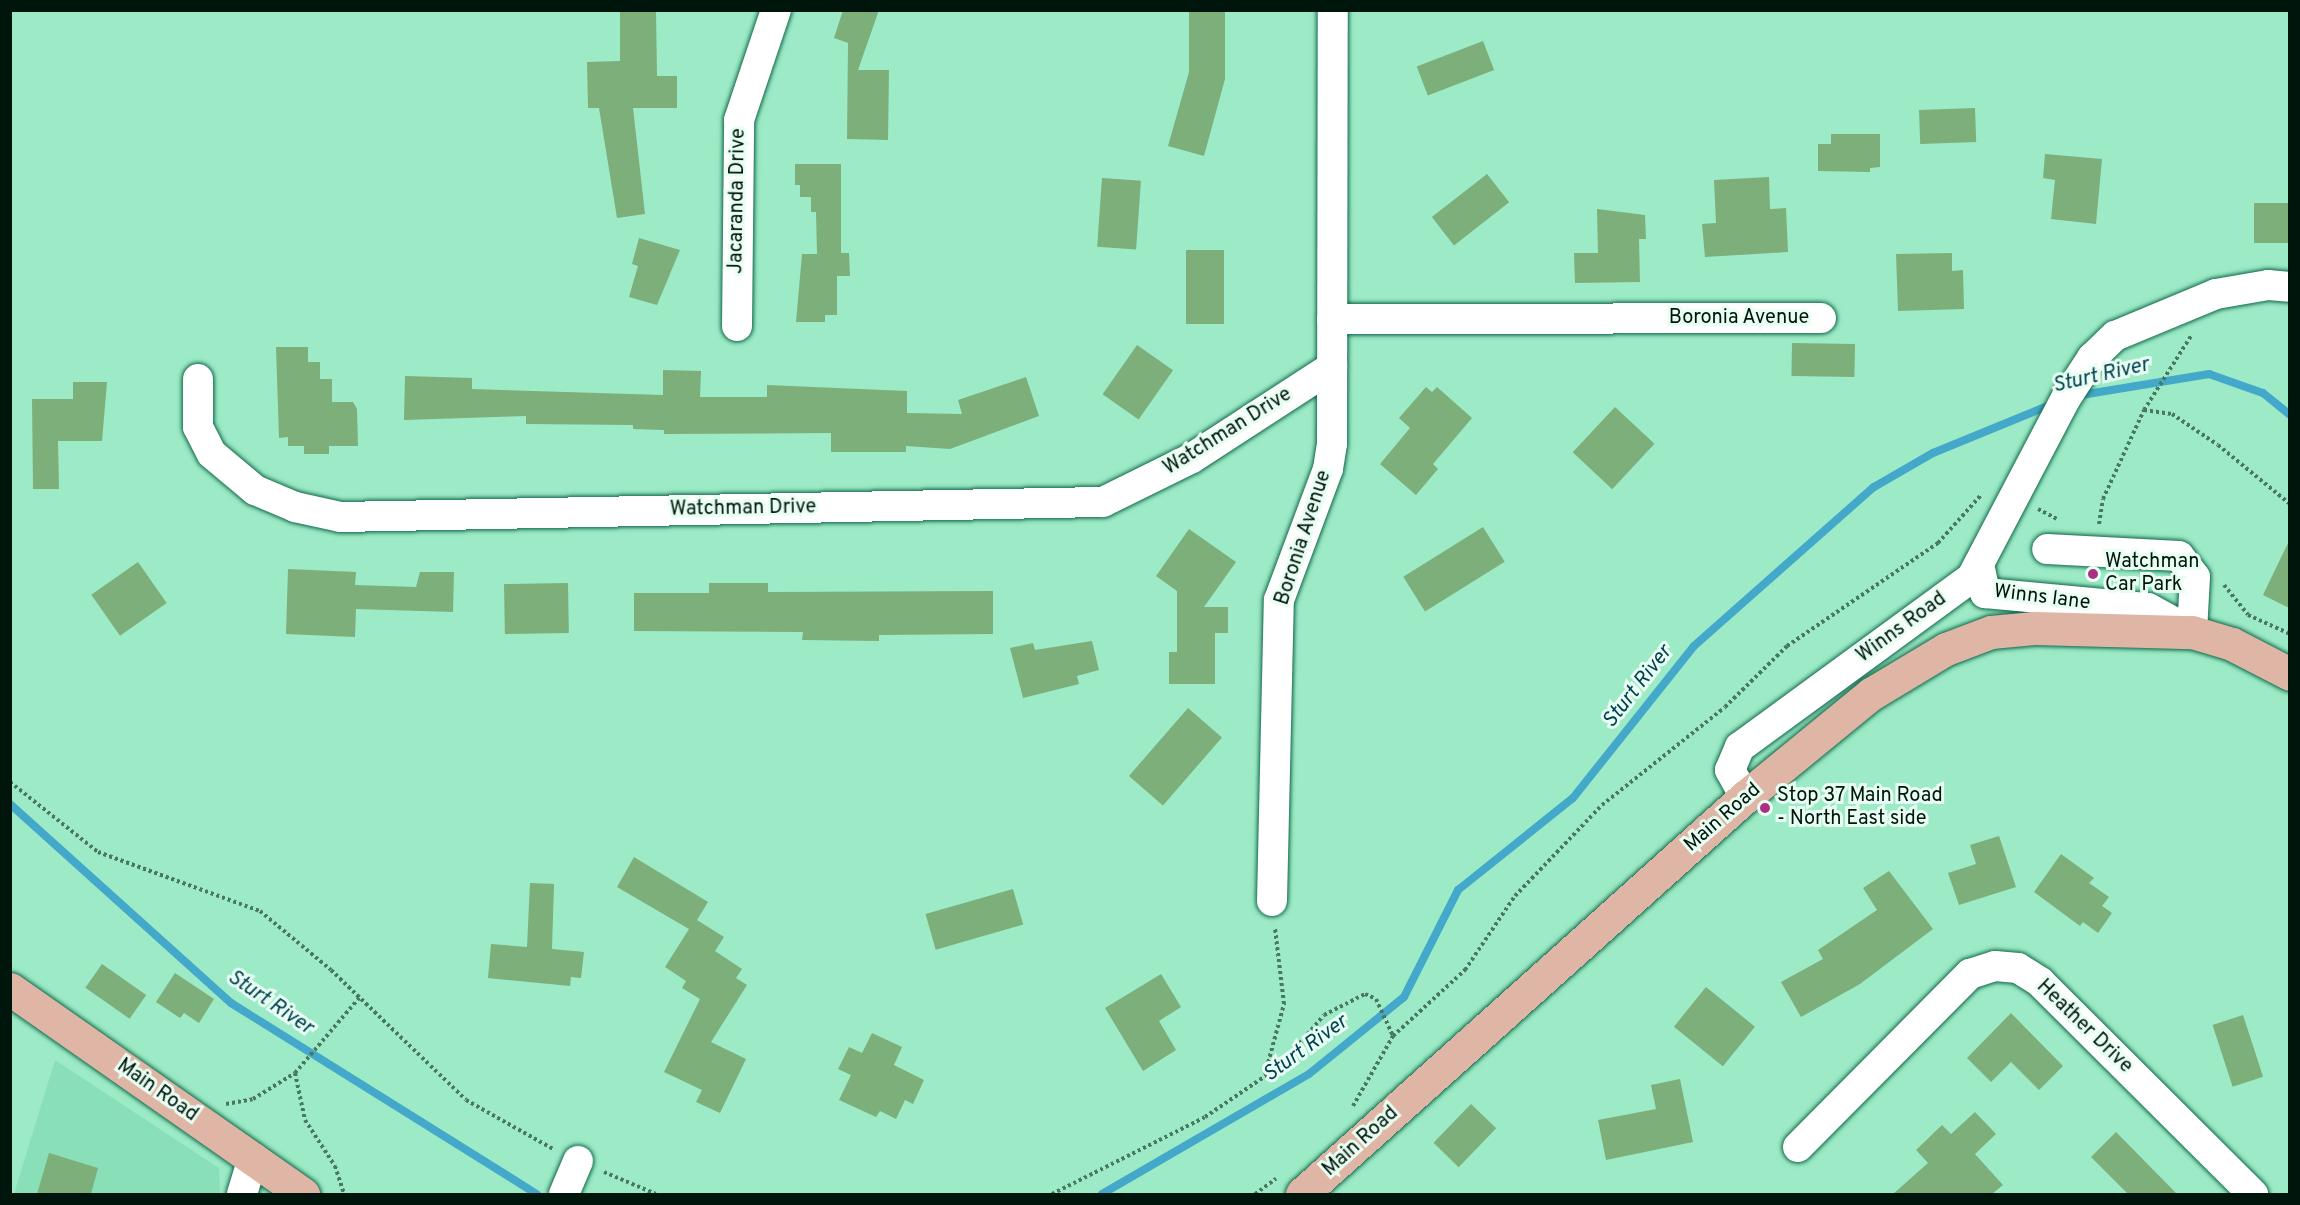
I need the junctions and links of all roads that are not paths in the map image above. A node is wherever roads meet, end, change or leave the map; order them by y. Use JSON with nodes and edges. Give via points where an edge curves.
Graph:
{"nodes":[{"id":1,"x":776,"y":10,"type":"edge"},
{"id":2,"x":1333,"y":10,"type":"edge"},
{"id":3,"x":2289,"y":287,"type":"edge"},
{"id":4,"x":1821,"y":318,"type":"dead end"},
{"id":5,"x":1332,"y":319,"type":"junction"},
{"id":6,"x":737,"y":326,"type":"dead end"},
{"id":7,"x":1332,"y":367,"type":"junction"},
{"id":8,"x":198,"y":379,"type":"dead end"},
{"id":9,"x":2047,"y":549,"type":"dead end"},
{"id":10,"x":1979,"y":564,"type":"junction"},
{"id":11,"x":2192,"y":632,"type":"junction"},
{"id":12,"x":2289,"y":674,"type":"edge"},
{"id":13,"x":1745,"y":797,"type":"junction"},
{"id":14,"x":1272,"y":901,"type":"road end"},
{"id":15,"x":10,"y":989,"type":"edge"},
{"id":16,"x":1798,"y":1147,"type":"dead end"},
{"id":17,"x":253,"y":1158,"type":"junction"},
{"id":18,"x":578,"y":1161,"type":"road end"},
{"id":19,"x":2247,"y":1192,"type":"edge"},
{"id":20,"x":242,"y":1194,"type":"edge"},
{"id":21,"x":303,"y":1194,"type":"edge"},
{"id":22,"x":564,"y":1194,"type":"edge"},
{"id":23,"x":1302,"y":1194,"type":"edge"}],
"edges":[{"from":1,"to":6,"type":"street","name":"Jacaranda Drive","via":[[739,120]]},
{"from":2,"to":5,"type":"street","name":"Boronia Avenue"},
{"from":3,"to":10,"type":"street","name":"Winns Road","via":[[2268,285],[2216,294],[2137,324],[2092,358],[2051,425]]},
{"from":4,"to":5,"type":"street","name":"Boronia Avenue"},
{"from":5,"to":7,"type":"street","name":"Boronia Avenue"},
{"from":7,"to":8,"type":"street","name":"Watchman Drive","via":[[1192,458],[1103,502],[340,517],[296,507],[255,490],[212,454],[198,428]]},
{"from":7,"to":14,"type":"street","name":"Boronia Avenue","via":[[1328,469],[1279,600]]},
{"from":9,"to":11,"type":"street","via":[[2179,556],[2195,577]]},
{"from":10,"to":11,"type":"street","name":"Winns lane","via":[[1985,593],[2148,608]]},
{"from":10,"to":13,"type":"street","name":"Winns Road","via":[[1972,577],[1740,747],[1730,770]]},
{"from":11,"to":12,"type":"main road","name":"Main Road","via":[[2232,644]]},
{"from":11,"to":13,"type":"main road","name":"Main Road","via":[[2034,628],[1991,632],[1946,649],[1871,693]]},
{"from":13,"to":23,"type":"main road","name":"Main Road"},
{"from":15,"to":17,"type":"main road","name":"Main Road"},
{"from":16,"to":19,"type":"street","name":"Heather Drive","via":[[1970,974],[1995,966],[2018,968],[2040,982]]},
{"from":17,"to":20,"type":"street"},
{"from":17,"to":21,"type":"main road","name":"Main Road"},
{"from":18,"to":22,"type":"street"}]}
